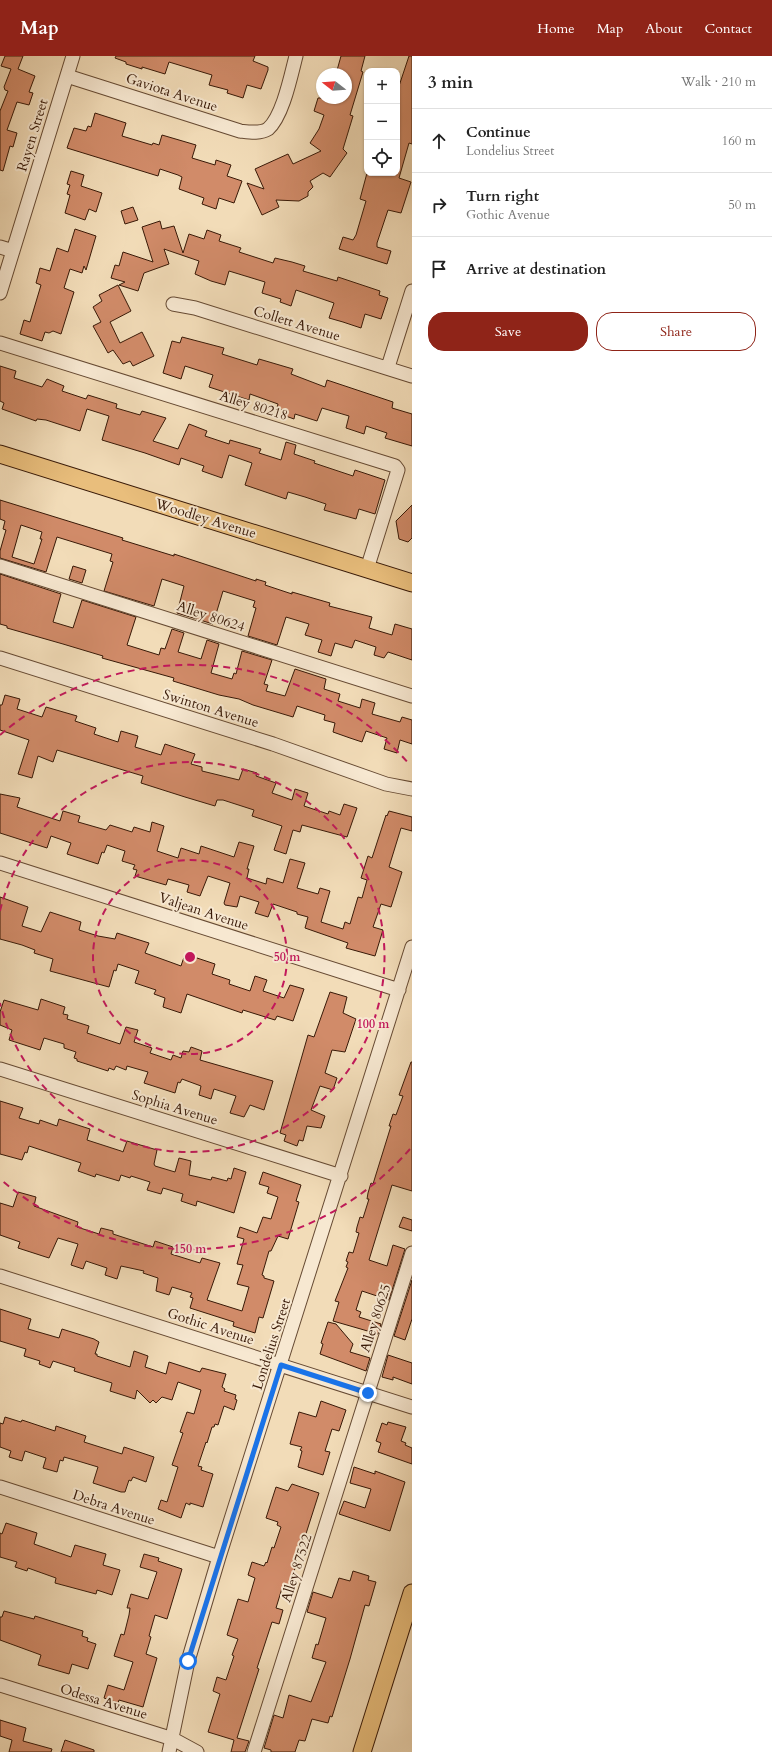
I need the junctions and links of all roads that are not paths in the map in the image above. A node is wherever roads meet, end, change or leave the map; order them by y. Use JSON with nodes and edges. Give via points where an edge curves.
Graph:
{"nodes":[{"id":1,"x":73,"y":56,"type":"edge"},
{"id":2,"x":296,"y":56,"type":"edge"},
{"id":3,"x":66,"y":76,"type":"junction"},
{"id":4,"x":0,"y":247,"type":"edge"},
{"id":5,"x":13,"y":251,"type":"junction"},
{"id":6,"x":412,"y":290,"type":"edge"},
{"id":7,"x":0,"y":293,"type":"edge"},
{"id":8,"x":173,"y":304,"type":"dead end"},
{"id":9,"x":0,"y":343,"type":"edge"},
{"id":10,"x":388,"y":368,"type":"junction"},
{"id":11,"x":412,"y":376,"type":"edge"},
{"id":12,"x":0,"y":454,"type":"edge"},
{"id":13,"x":0,"y":566,"type":"edge"},
{"id":14,"x":367,"y":569,"type":"junction"},
{"id":15,"x":412,"y":583,"type":"edge"},
{"id":16,"x":0,"y":658,"type":"edge"},
{"id":17,"x":412,"y":696,"type":"edge"},
{"id":18,"x":412,"y":789,"type":"edge"},
{"id":19,"x":0,"y":863,"type":"edge"},
{"id":20,"x":412,"y":947,"type":"edge"},
{"id":21,"x":399,"y":990,"type":"junction"},
{"id":22,"x":0,"y":1069,"type":"edge"},
{"id":23,"x":341,"y":1176,"type":"junction"},
{"id":24,"x":412,"y":1253,"type":"edge"},
{"id":25,"x":0,"y":1276,"type":"edge"},
{"id":26,"x":281,"y":1365,"type":"junction"},
{"id":27,"x":368,"y":1393,"type":"junction"},
{"id":28,"x":412,"y":1407,"type":"edge"},
{"id":29,"x":0,"y":1487,"type":"edge"},
{"id":30,"x":219,"y":1557,"type":"junction"},
{"id":31,"x":412,"y":1593,"type":"edge"},
{"id":32,"x":0,"y":1685,"type":"edge"},
{"id":33,"x":173,"y":1739,"type":"junction"},
{"id":34,"x":169,"y":1752,"type":"edge"},
{"id":35,"x":197,"y":1752,"type":"edge"},
{"id":36,"x":254,"y":1752,"type":"edge"},
{"id":37,"x":362,"y":1752,"type":"edge"}],
"edges":[{"from":1,"to":3,"type":"street","name":"Rayen Street"},
{"from":2,"to":3,"type":"street","name":"Gaviota Avenue","via":[[276,118],[268,129],[252,133]]},
{"from":3,"to":5,"type":"street","name":"Rayen Street"},
{"from":4,"to":5,"type":"street"},
{"from":5,"to":7,"type":"street","name":"Rayen Street"},
{"from":6,"to":10,"type":"street"},
{"from":8,"to":10,"type":"street","name":"Collett Avenue","via":[[195,308]]},
{"from":9,"to":14,"type":"street","name":"Alley 80218","via":[[395,466],[398,470]]},
{"from":10,"to":11,"type":"street","name":"Collett Avenue"},
{"from":12,"to":14,"type":"main road","name":"Woodley Avenue"},
{"from":13,"to":17,"type":"street","name":"Alley 80624"},
{"from":14,"to":15,"type":"main road","name":"Woodley Avenue"},
{"from":16,"to":18,"type":"street","name":"Swinton Avenue","via":[[274,744],[386,784]]},
{"from":19,"to":21,"type":"street","name":"Valjean Avenue"},
{"from":20,"to":21,"type":"street","name":"Londelius Street"},
{"from":21,"to":23,"type":"street","name":"Londelius Street"},
{"from":22,"to":23,"type":"street","name":"Sophia Avenue"},
{"from":23,"to":26,"type":"street","name":"Londelius Street"},
{"from":24,"to":27,"type":"street","name":"Alley 80625"},
{"from":25,"to":26,"type":"street","name":"Gothic Avenue"},
{"from":26,"to":27,"type":"street","name":"Gothic Avenue"},
{"from":26,"to":30,"type":"street","name":"Londelius Street"},
{"from":27,"to":28,"type":"street","name":"Gothic Avenue"},
{"from":27,"to":36,"type":"street","name":"Alley 87522"},
{"from":29,"to":30,"type":"street","name":"Debra Avenue"},
{"from":30,"to":33,"type":"street","name":"Londelius Street","via":[[188,1661]]},
{"from":31,"to":37,"type":"main road"},
{"from":32,"to":33,"type":"street","name":"Odessa Avenue"},
{"from":33,"to":34,"type":"street","name":"Londelius Street"},
{"from":33,"to":35,"type":"street","name":"Odessa Avenue"}]}
